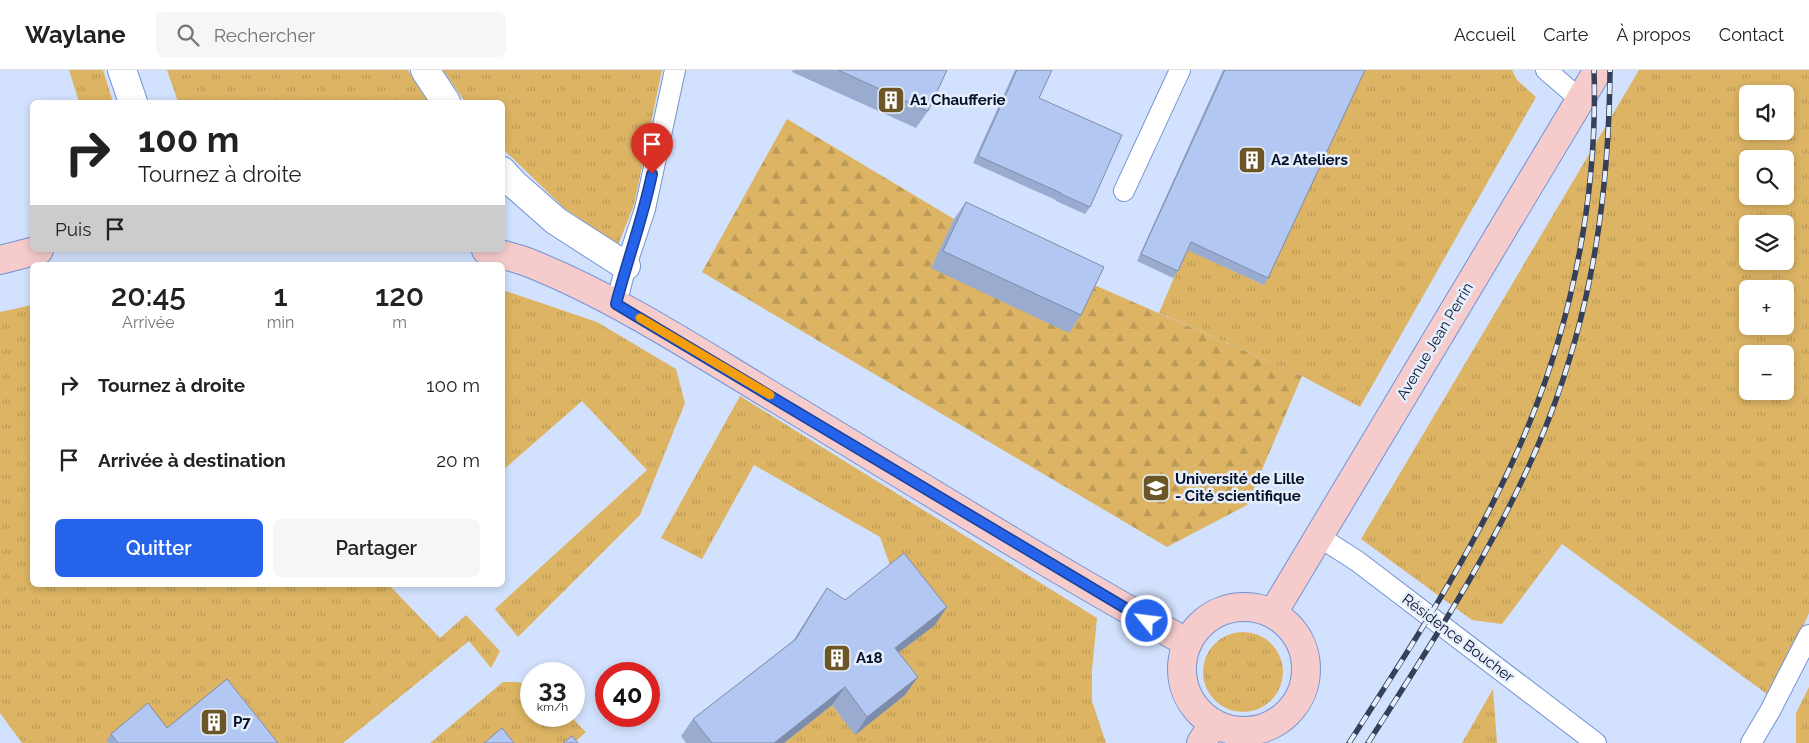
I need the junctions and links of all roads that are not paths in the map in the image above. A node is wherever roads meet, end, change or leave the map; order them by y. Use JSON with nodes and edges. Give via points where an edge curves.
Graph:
{"nodes":[{"id":1,"x":122,"y":70,"type":"edge"},
{"id":2,"x":425,"y":70,"type":"edge"},
{"id":3,"x":675,"y":70,"type":"edge"},
{"id":4,"x":1180,"y":70,"type":"edge"},
{"id":5,"x":1546,"y":70,"type":"edge"},
{"id":6,"x":1598,"y":70,"type":"edge"},
{"id":7,"x":132,"y":100,"type":"edge"},
{"id":8,"x":445,"y":100,"type":"edge"},
{"id":9,"x":1581,"y":100,"type":"junction"},
{"id":10,"x":505,"y":174,"type":"edge"},
{"id":11,"x":1124,"y":192,"type":"dead end"},
{"id":12,"x":30,"y":252,"type":"edge"},
{"id":13,"x":493,"y":252,"type":"edge"},
{"id":14,"x":0,"y":260,"type":"edge"},
{"id":15,"x":626,"y":266,"type":"junction"},
{"id":16,"x":616,"y":304,"type":"junction"},
{"id":17,"x":1318,"y":536,"type":"junction"},
{"id":18,"x":1273,"y":613,"type":"junction"},
{"id":19,"x":1809,"y":635,"type":"edge"},
{"id":20,"x":1188,"y":643,"type":"junction"},
{"id":21,"x":1207,"y":733,"type":"edge"},
{"id":22,"x":1596,"y":743,"type":"edge"},
{"id":23,"x":1751,"y":743,"type":"edge"}],
"edges":[{"from":1,"to":7,"type":"street"},
{"from":2,"to":8,"type":"street"},
{"from":3,"to":15,"type":"lane","via":[[645,209]]},
{"from":4,"to":11,"type":"lane"},
{"from":5,"to":9,"type":"lane"},
{"from":6,"to":9,"type":"street","name":"Avenue Jean Perrin"},
{"from":9,"to":17,"type":"street","name":"Avenue Jean Perrin"},
{"from":10,"to":15,"type":"street","via":[[556,221]]},
{"from":12,"to":14,"type":"street"},
{"from":13,"to":16,"type":"street","via":[[530,263]]},
{"from":15,"to":16,"type":"lane"},
{"from":16,"to":20,"type":"street"},
{"from":17,"to":18,"type":"street","name":"Avenue Jean Perrin"},
{"from":17,"to":22,"type":"lane","name":"Résidence Boucher","via":[[1357,561]]},
{"from":18,"to":20,"type":"street","via":[[1244,606],[1224,610],[1206,619]]},
{"from":18,"to":21,"type":"street","via":[[1290,626],[1305,653],[1306,679],[1302,694],[1283,718],[1264,728]]},
{"from":19,"to":23,"type":"lane"},
{"from":20,"to":21,"type":"street","via":[[1183,660],[1183,679]]}]}
